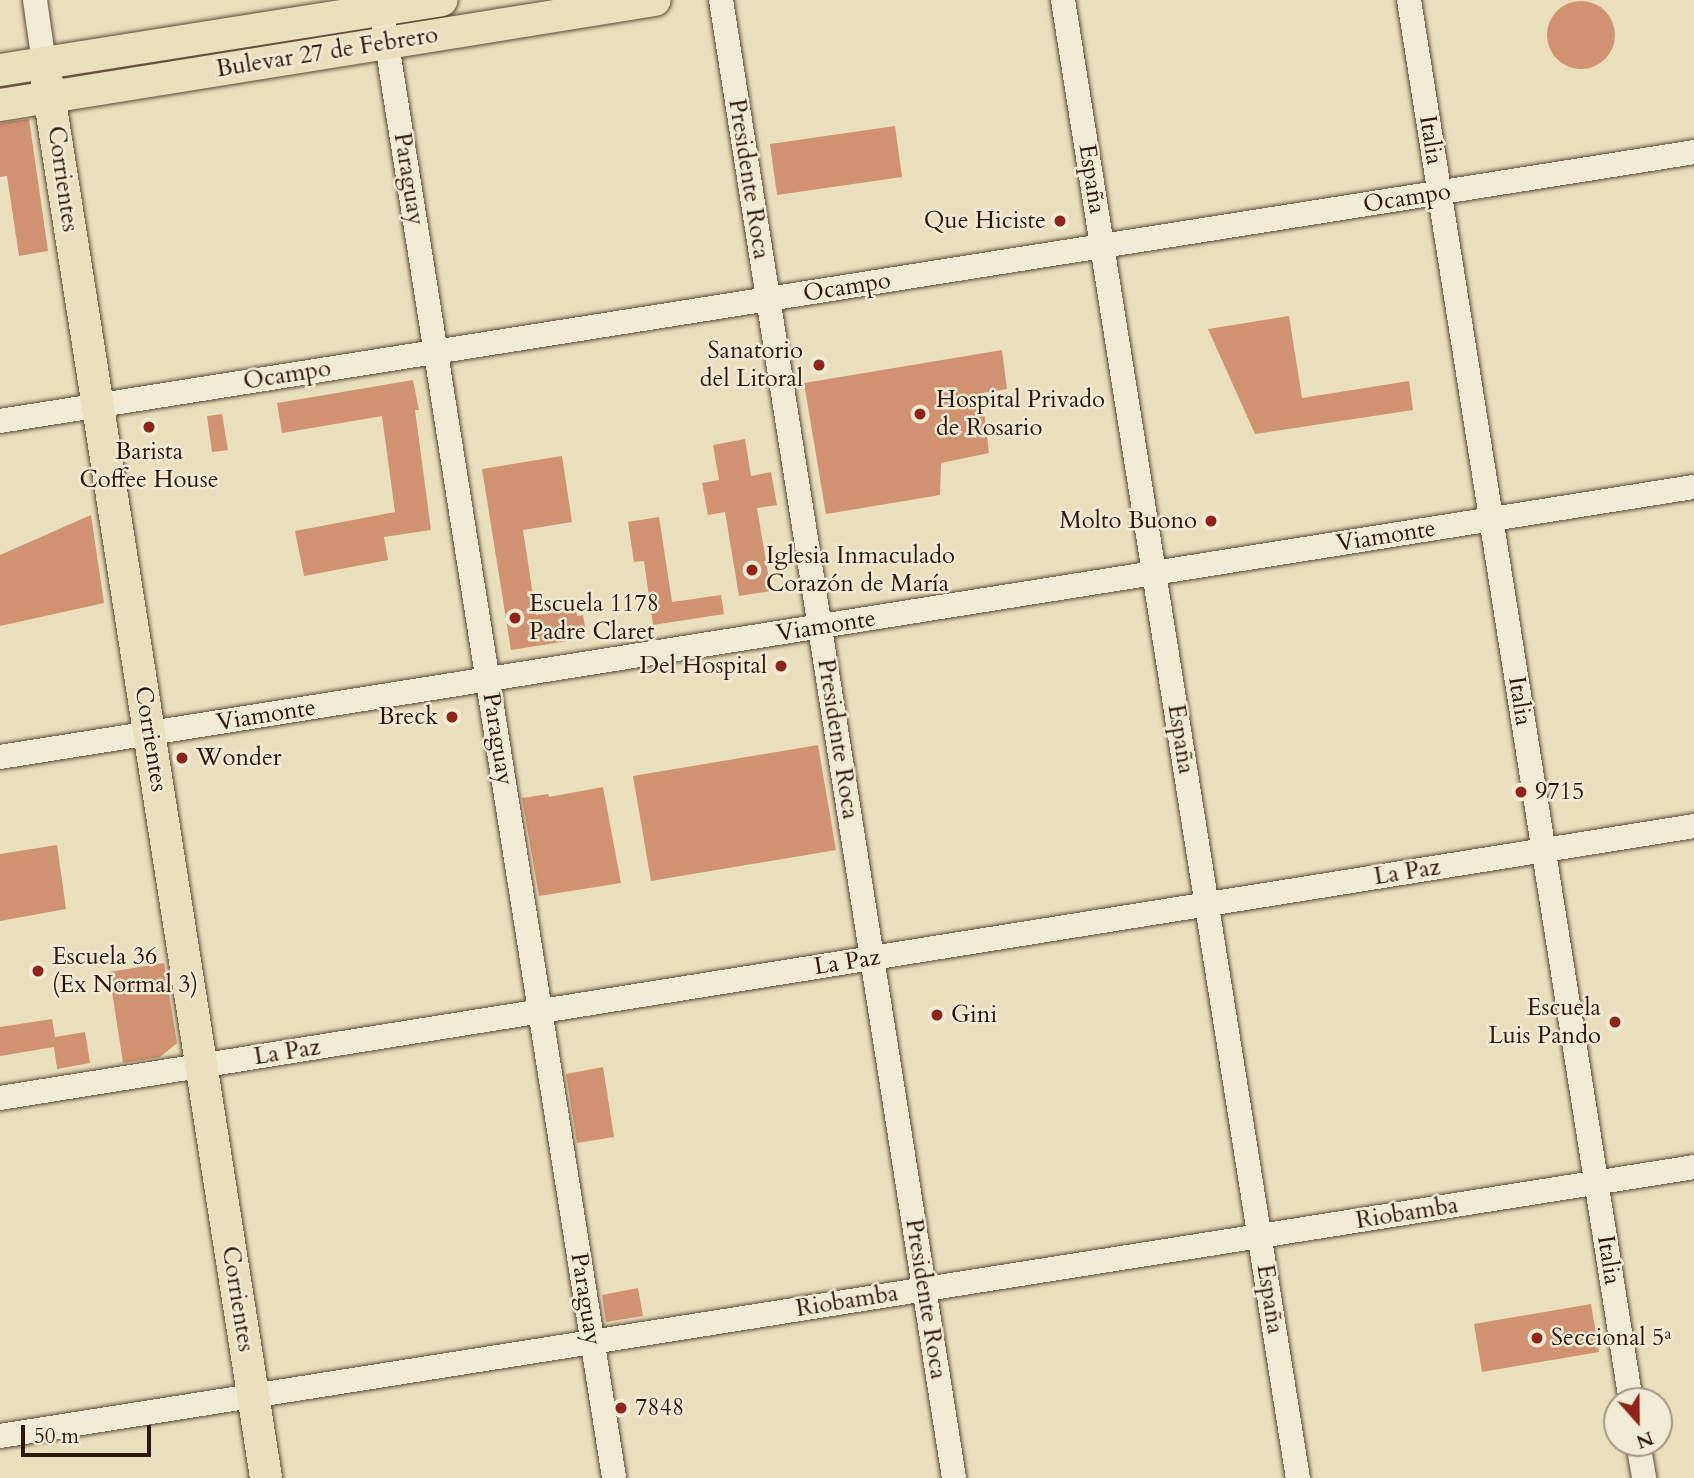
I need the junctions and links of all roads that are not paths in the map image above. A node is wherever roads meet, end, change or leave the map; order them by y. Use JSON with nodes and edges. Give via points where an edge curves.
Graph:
{"nodes":[{"id":1,"x":35,"y":0,"type":"edge"},
{"id":2,"x":441,"y":0,"type":"edge"},
{"id":3,"x":655,"y":0,"type":"edge"},
{"id":4,"x":721,"y":0,"type":"edge"},
{"id":5,"x":1063,"y":0,"type":"edge"},
{"id":6,"x":1409,"y":0,"type":"edge"},
{"id":7,"x":381,"y":5,"type":"edge"},
{"id":8,"x":388,"y":43,"type":"junction"},
{"id":9,"x":44,"y":63,"type":"junction"},
{"id":10,"x":0,"y":70,"type":"edge"},
{"id":11,"x":50,"y":96,"type":"junction"},
{"id":12,"x":0,"y":104,"type":"edge"},
{"id":13,"x":1694,"y":152,"type":"edge"},
{"id":14,"x":1440,"y":193,"type":"junction"},
{"id":15,"x":1102,"y":246,"type":"junction"},
{"id":16,"x":768,"y":299,"type":"junction"},
{"id":17,"x":437,"y":352,"type":"junction"},
{"id":18,"x":96,"y":406,"type":"junction"},
{"id":19,"x":0,"y":421,"type":"edge"},
{"id":20,"x":1694,"y":487,"type":"edge"},
{"id":21,"x":1491,"y":519,"type":"junction"},
{"id":22,"x":1155,"y":573,"type":"junction"},
{"id":23,"x":820,"y":627,"type":"junction"},
{"id":24,"x":488,"y":680,"type":"junction"},
{"id":25,"x":150,"y":734,"type":"junction"},
{"id":26,"x":0,"y":757,"type":"edge"},
{"id":27,"x":1694,"y":826,"type":"edge"},
{"id":28,"x":1544,"y":850,"type":"junction"},
{"id":29,"x":1207,"y":904,"type":"junction"},
{"id":30,"x":872,"y":958,"type":"junction"},
{"id":31,"x":541,"y":1011,"type":"junction"},
{"id":32,"x":202,"y":1065,"type":"junction"},
{"id":33,"x":0,"y":1098,"type":"edge"},
{"id":34,"x":1694,"y":1167,"type":"edge"},
{"id":35,"x":1597,"y":1182,"type":"junction"},
{"id":36,"x":1260,"y":1236,"type":"junction"},
{"id":37,"x":925,"y":1289,"type":"junction"},
{"id":38,"x":593,"y":1342,"type":"junction"},
{"id":39,"x":1629,"y":1387,"type":"edge"},
{"id":40,"x":253,"y":1395,"type":"junction"},
{"id":41,"x":0,"y":1436,"type":"edge"},
{"id":42,"x":1640,"y":1457,"type":"edge"},
{"id":43,"x":266,"y":1478,"type":"edge"},
{"id":44,"x":614,"y":1478,"type":"edge"},
{"id":45,"x":954,"y":1478,"type":"edge"},
{"id":46,"x":1298,"y":1478,"type":"edge"},
{"id":47,"x":1644,"y":1478,"type":"edge"}],
"edges":[{"from":1,"to":9,"type":"street","name":"Corrientes"},
{"from":2,"to":7,"type":"main road","name":"Bulevar 27 de Febrero"},
{"from":3,"to":8,"type":"main road","name":"Bulevar 27 de Febrero"},
{"from":4,"to":16,"type":"street","name":"Presidente Roca"},
{"from":5,"to":15,"type":"street","name":"España"},
{"from":6,"to":14,"type":"street","name":"Italia"},
{"from":7,"to":8,"type":"street","name":"Paraguay"},
{"from":7,"to":9,"type":"main road","name":"Bulevar 27 de Febrero"},
{"from":8,"to":11,"type":"main road","name":"Bulevar 27 de Febrero"},
{"from":8,"to":17,"type":"street","name":"Paraguay"},
{"from":9,"to":10,"type":"main road","name":"Bulevar 27 de Febrero"},
{"from":9,"to":11,"type":"main road","name":"Corrientes"},
{"from":11,"to":12,"type":"main road","name":"Bulevar 27 de Febrero"},
{"from":11,"to":18,"type":"main road","name":"Corrientes"},
{"from":13,"to":14,"type":"street","name":"Ocampo"},
{"from":14,"to":15,"type":"street","name":"Ocampo"},
{"from":14,"to":21,"type":"street","name":"Italia"},
{"from":15,"to":16,"type":"street","name":"Ocampo"},
{"from":15,"to":22,"type":"street","name":"España"},
{"from":16,"to":17,"type":"street","name":"Ocampo"},
{"from":16,"to":23,"type":"street","name":"Presidente Roca"},
{"from":17,"to":18,"type":"street","name":"Ocampo"},
{"from":17,"to":24,"type":"street","name":"Paraguay"},
{"from":18,"to":19,"type":"street","name":"Ocampo"},
{"from":18,"to":25,"type":"main road","name":"Corrientes"},
{"from":20,"to":21,"type":"street","name":"Viamonte"},
{"from":21,"to":22,"type":"street","name":"Viamonte"},
{"from":21,"to":28,"type":"street","name":"Italia"},
{"from":22,"to":23,"type":"street","name":"Viamonte"},
{"from":22,"to":29,"type":"street","name":"España"},
{"from":23,"to":24,"type":"street","name":"Viamonte"},
{"from":23,"to":30,"type":"street","name":"Presidente Roca"},
{"from":24,"to":25,"type":"street","name":"Viamonte"},
{"from":24,"to":31,"type":"street","name":"Paraguay"},
{"from":25,"to":26,"type":"street","name":"Viamonte"},
{"from":25,"to":32,"type":"main road","name":"Corrientes"},
{"from":27,"to":28,"type":"street","name":"La Paz"},
{"from":28,"to":29,"type":"street","name":"La Paz"},
{"from":28,"to":35,"type":"street","name":"Italia"},
{"from":29,"to":30,"type":"street","name":"La Paz"},
{"from":29,"to":36,"type":"street","name":"España"},
{"from":30,"to":31,"type":"street","name":"La Paz"},
{"from":30,"to":37,"type":"street","name":"Presidente Roca"},
{"from":31,"to":32,"type":"street","name":"La Paz"},
{"from":31,"to":38,"type":"street","name":"Paraguay"},
{"from":32,"to":33,"type":"street","name":"La Paz"},
{"from":32,"to":40,"type":"main road","name":"Corrientes"},
{"from":34,"to":35,"type":"street","name":"Riobamba"},
{"from":35,"to":36,"type":"street","name":"Riobamba"},
{"from":35,"to":39,"type":"street","name":"Italia"},
{"from":36,"to":37,"type":"street","name":"Riobamba"},
{"from":36,"to":46,"type":"street","name":"España"},
{"from":37,"to":38,"type":"street","name":"Riobamba"},
{"from":37,"to":45,"type":"street","name":"Presidente Roca"},
{"from":38,"to":40,"type":"street","name":"Riobamba"},
{"from":38,"to":44,"type":"street","name":"Paraguay"},
{"from":40,"to":41,"type":"street","name":"Riobamba"},
{"from":40,"to":43,"type":"main road","name":"Corrientes"},
{"from":42,"to":47,"type":"street"}]}
